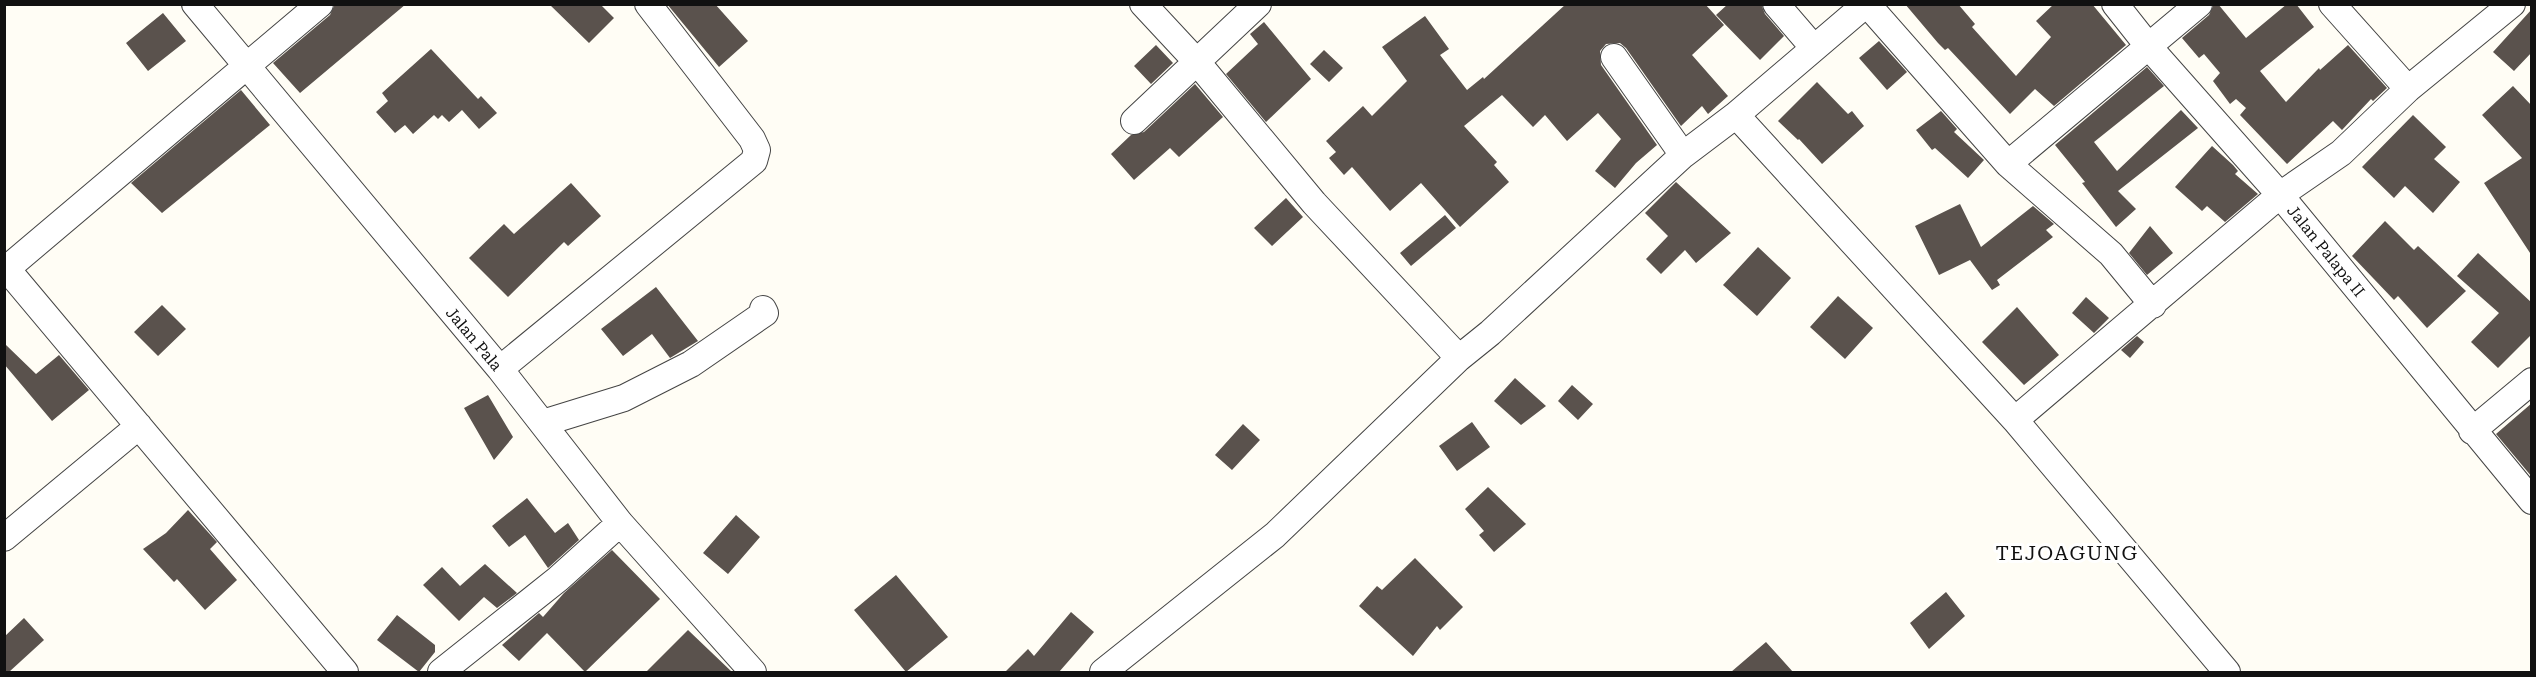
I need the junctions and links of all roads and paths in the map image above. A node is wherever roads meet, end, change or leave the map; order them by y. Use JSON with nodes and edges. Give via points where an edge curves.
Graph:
{"nodes":[{"id":1,"x":195,"y":4,"type":"edge"},
{"id":2,"x":320,"y":4,"type":"edge"},
{"id":3,"x":648,"y":4,"type":"edge"},
{"id":4,"x":1143,"y":4,"type":"edge"},
{"id":5,"x":1258,"y":4,"type":"edge"},
{"id":6,"x":1776,"y":4,"type":"edge"},
{"id":7,"x":1867,"y":4,"type":"edge"},
{"id":8,"x":2115,"y":4,"type":"edge"},
{"id":9,"x":2199,"y":4,"type":"edge"},
{"id":10,"x":2332,"y":4,"type":"edge"},
{"id":11,"x":2512,"y":4,"type":"edge"},
{"id":12,"x":1813,"y":46,"type":"junction"},
{"id":13,"x":2149,"y":47,"type":"junction"},
{"id":14,"x":1614,"y":57,"type":"dead end"},
{"id":15,"x":1197,"y":62,"type":"junction"},
{"id":16,"x":247,"y":65,"type":"junction"},
{"id":17,"x":2408,"y":89,"type":"junction"},
{"id":18,"x":1736,"y":115,"type":"junction"},
{"id":19,"x":1134,"y":121,"type":"dead end"},
{"id":20,"x":1683,"y":154,"type":"junction"},
{"id":21,"x":2008,"y":164,"type":"junction"},
{"id":22,"x":2280,"y":195,"type":"junction"},
{"id":23,"x":6,"y":270,"type":"edge"},
{"id":24,"x":2153,"y":304,"type":"junction"},
{"id":25,"x":763,"y":309,"type":"dead end"},
{"id":26,"x":1459,"y":358,"type":"junction"},
{"id":27,"x":500,"y":369,"type":"junction"},
{"id":28,"x":2532,"y":381,"type":"edge"},
{"id":29,"x":2015,"y":420,"type":"junction"},
{"id":30,"x":543,"y":423,"type":"junction"},
{"id":31,"x":139,"y":426,"type":"junction"},
{"id":32,"x":2472,"y":431,"type":"junction"},
{"id":33,"x":2532,"y":501,"type":"edge"},
{"id":34,"x":620,"y":523,"type":"junction"},
{"id":35,"x":4,"y":538,"type":"edge"},
{"id":36,"x":345,"y":672,"type":"edge"},
{"id":37,"x":441,"y":672,"type":"edge"},
{"id":38,"x":753,"y":672,"type":"edge"},
{"id":39,"x":1103,"y":672,"type":"edge"},
{"id":40,"x":2227,"y":672,"type":"edge"}],
"edges":[{"from":1,"to":16,"type":"street","name":"Jalan Pala"},
{"from":2,"to":16,"type":"street"},
{"from":3,"to":27,"type":"street","via":[[752,139],[757,150],[754,161]]},
{"from":4,"to":15,"type":"street"},
{"from":5,"to":15,"type":"street"},
{"from":6,"to":12,"type":"street"},
{"from":7,"to":12,"type":"street"},
{"from":7,"to":21,"type":"street"},
{"from":8,"to":13,"type":"street","name":"Jalan Palapa II"},
{"from":9,"to":13,"type":"street"},
{"from":10,"to":17,"type":"street"},
{"from":11,"to":17,"type":"street"},
{"from":12,"to":18,"type":"street"},
{"from":13,"to":21,"type":"street"},
{"from":13,"to":22,"type":"street","name":"Jalan Palapa II"},
{"from":14,"to":20,"type":"street"},
{"from":15,"to":19,"type":"street"},
{"from":15,"to":26,"type":"street","via":[[1314,203]]},
{"from":16,"to":23,"type":"street"},
{"from":16,"to":27,"type":"street","name":"Jalan Pala"},
{"from":17,"to":22,"type":"street","via":[[2341,153]]},
{"from":18,"to":20,"type":"street"},
{"from":18,"to":29,"type":"street"},
{"from":20,"to":26,"type":"street"},
{"from":21,"to":24,"type":"street","via":[[2111,254]]},
{"from":22,"to":24,"type":"street"},
{"from":22,"to":32,"type":"street","name":"Jalan Palapa II"},
{"from":23,"to":31,"type":"street"},
{"from":24,"to":29,"type":"street"},
{"from":25,"to":30,"type":"street","via":[[765,313],[691,364],[624,398]]},
{"from":26,"to":39,"type":"street","via":[[1275,535]]},
{"from":27,"to":30,"type":"street","name":"Jalan Pala"},
{"from":28,"to":32,"type":"street"},
{"from":29,"to":40,"type":"street"},
{"from":30,"to":34,"type":"street","name":"Jalan Pala"},
{"from":31,"to":35,"type":"street"},
{"from":31,"to":36,"type":"street"},
{"from":32,"to":33,"type":"street","name":"Jalan Palapa II"},
{"from":34,"to":37,"type":"street","via":[[558,579]]},
{"from":34,"to":38,"type":"street","name":"Jalan Pala"}]}
